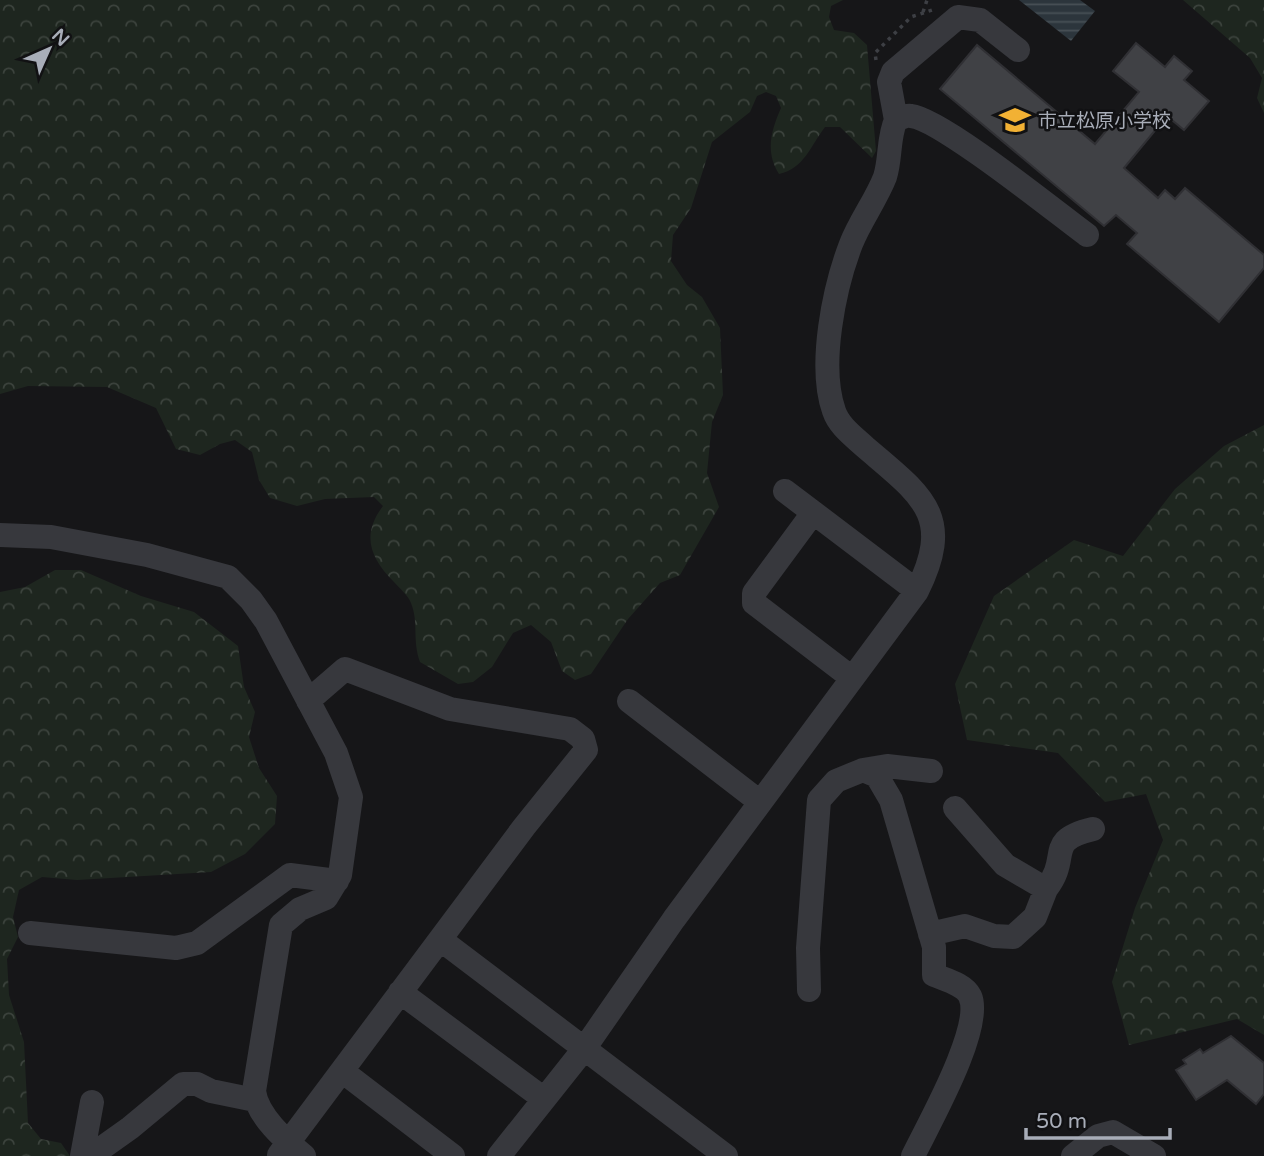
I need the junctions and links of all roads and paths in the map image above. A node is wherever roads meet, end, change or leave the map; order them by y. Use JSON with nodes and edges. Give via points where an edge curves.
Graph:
{"nodes":[{"id":1,"x":927,"y":0,"type":"edge"},
{"id":2,"x":923,"y":12,"type":"dead end"},
{"id":3,"x":1018,"y":50,"type":"dead end"},
{"id":4,"x":896,"y":120,"type":"junction"},
{"id":5,"x":1087,"y":236,"type":"dead end"},
{"id":6,"x":785,"y":491,"type":"dead end"},
{"id":7,"x":813,"y":513,"type":"junction"},
{"id":8,"x":0,"y":536,"type":"edge"},
{"id":9,"x":917,"y":591,"type":"junction"},
{"id":10,"x":852,"y":678,"type":"junction"},
{"id":11,"x":308,"y":701,"type":"junction"},
{"id":12,"x":629,"y":701,"type":"dead end"},
{"id":13,"x":863,"y":769,"type":"junction"},
{"id":14,"x":931,"y":771,"type":"dead end"},
{"id":15,"x":760,"y":802,"type":"junction"},
{"id":16,"x":955,"y":808,"type":"dead end"},
{"id":17,"x":1093,"y":829,"type":"dead end"},
{"id":18,"x":337,"y":881,"type":"junction"},
{"id":19,"x":1046,"y":889,"type":"junction"},
{"id":20,"x":30,"y":933,"type":"dead end"},
{"id":21,"x":930,"y":934,"type":"junction"},
{"id":22,"x":442,"y":940,"type":"junction"},
{"id":23,"x":809,"y":990,"type":"dead end"},
{"id":24,"x":400,"y":992,"type":"junction"},
{"id":25,"x":584,"y":1049,"type":"junction"},
{"id":26,"x":342,"y":1071,"type":"junction"},
{"id":27,"x":544,"y":1099,"type":"junction"},
{"id":28,"x":255,"y":1100,"type":"junction"},
{"id":29,"x":92,"y":1102,"type":"dead end"},
{"id":30,"x":290,"y":1152,"type":"edge"},
{"id":31,"x":82,"y":1156,"type":"edge"},
{"id":32,"x":453,"y":1156,"type":"edge"},
{"id":33,"x":499,"y":1156,"type":"edge"},
{"id":34,"x":726,"y":1156,"type":"edge"},
{"id":35,"x":913,"y":1156,"type":"edge"},
{"id":36,"x":1073,"y":1156,"type":"edge"},
{"id":37,"x":1154,"y":1156,"type":"edge"}],
"edges":[{"from":1,"to":2,"type":"path"},
{"from":3,"to":4,"type":"street","via":[[981,20],[958,17],[893,72],[889,82]]},
{"from":4,"to":5,"type":"street","via":[[909,115],[924,120]]},
{"from":4,"to":9,"type":"street","via":[[888,166],[850,246],[826,373],[833,410],[842,425],[912,490],[934,525],[931,562]]},
{"from":6,"to":7,"type":"street"},
{"from":7,"to":9,"type":"street"},
{"from":7,"to":10,"type":"street","via":[[754,593],[754,603]]},
{"from":8,"to":11,"type":"street","via":[[87,543],[228,577],[266,621]]},
{"from":9,"to":10,"type":"street"},
{"from":10,"to":15,"type":"street"},
{"from":11,"to":18,"type":"street","via":[[346,775],[351,797]]},
{"from":11,"to":22,"type":"street","via":[[345,670],[450,709],[570,729],[583,739],[586,750]]},
{"from":12,"to":15,"type":"street"},
{"from":13,"to":14,"type":"street","via":[[887,766]]},
{"from":13,"to":21,"type":"street","via":[[877,776],[891,800]]},
{"from":13,"to":23,"type":"street","via":[[836,781],[819,800]]},
{"from":15,"to":25,"type":"street"},
{"from":16,"to":19,"type":"street","via":[[1005,865]]},
{"from":17,"to":19,"type":"street","via":[[1063,842],[1055,876]]},
{"from":18,"to":20,"type":"street","via":[[290,875],[197,943],[176,948]]},
{"from":18,"to":28,"type":"street","via":[[326,898],[300,909],[281,925]]},
{"from":19,"to":21,"type":"street","via":[[1035,917],[1013,937],[965,926]]},
{"from":21,"to":35,"type":"street","via":[[934,975],[969,994],[971,1022],[962,1055]]},
{"from":22,"to":24,"type":"street"},
{"from":22,"to":25,"type":"street"},
{"from":24,"to":26,"type":"street"},
{"from":24,"to":27,"type":"street"},
{"from":25,"to":27,"type":"street"},
{"from":25,"to":34,"type":"street"},
{"from":26,"to":30,"type":"street"},
{"from":26,"to":32,"type":"street"},
{"from":27,"to":33,"type":"street"},
{"from":28,"to":30,"type":"street"},
{"from":28,"to":31,"type":"street","via":[[183,1084],[99,1150]]},
{"from":29,"to":31,"type":"street"},
{"from":36,"to":37,"type":"street","via":[[1098,1136],[1113,1132]]}]}
